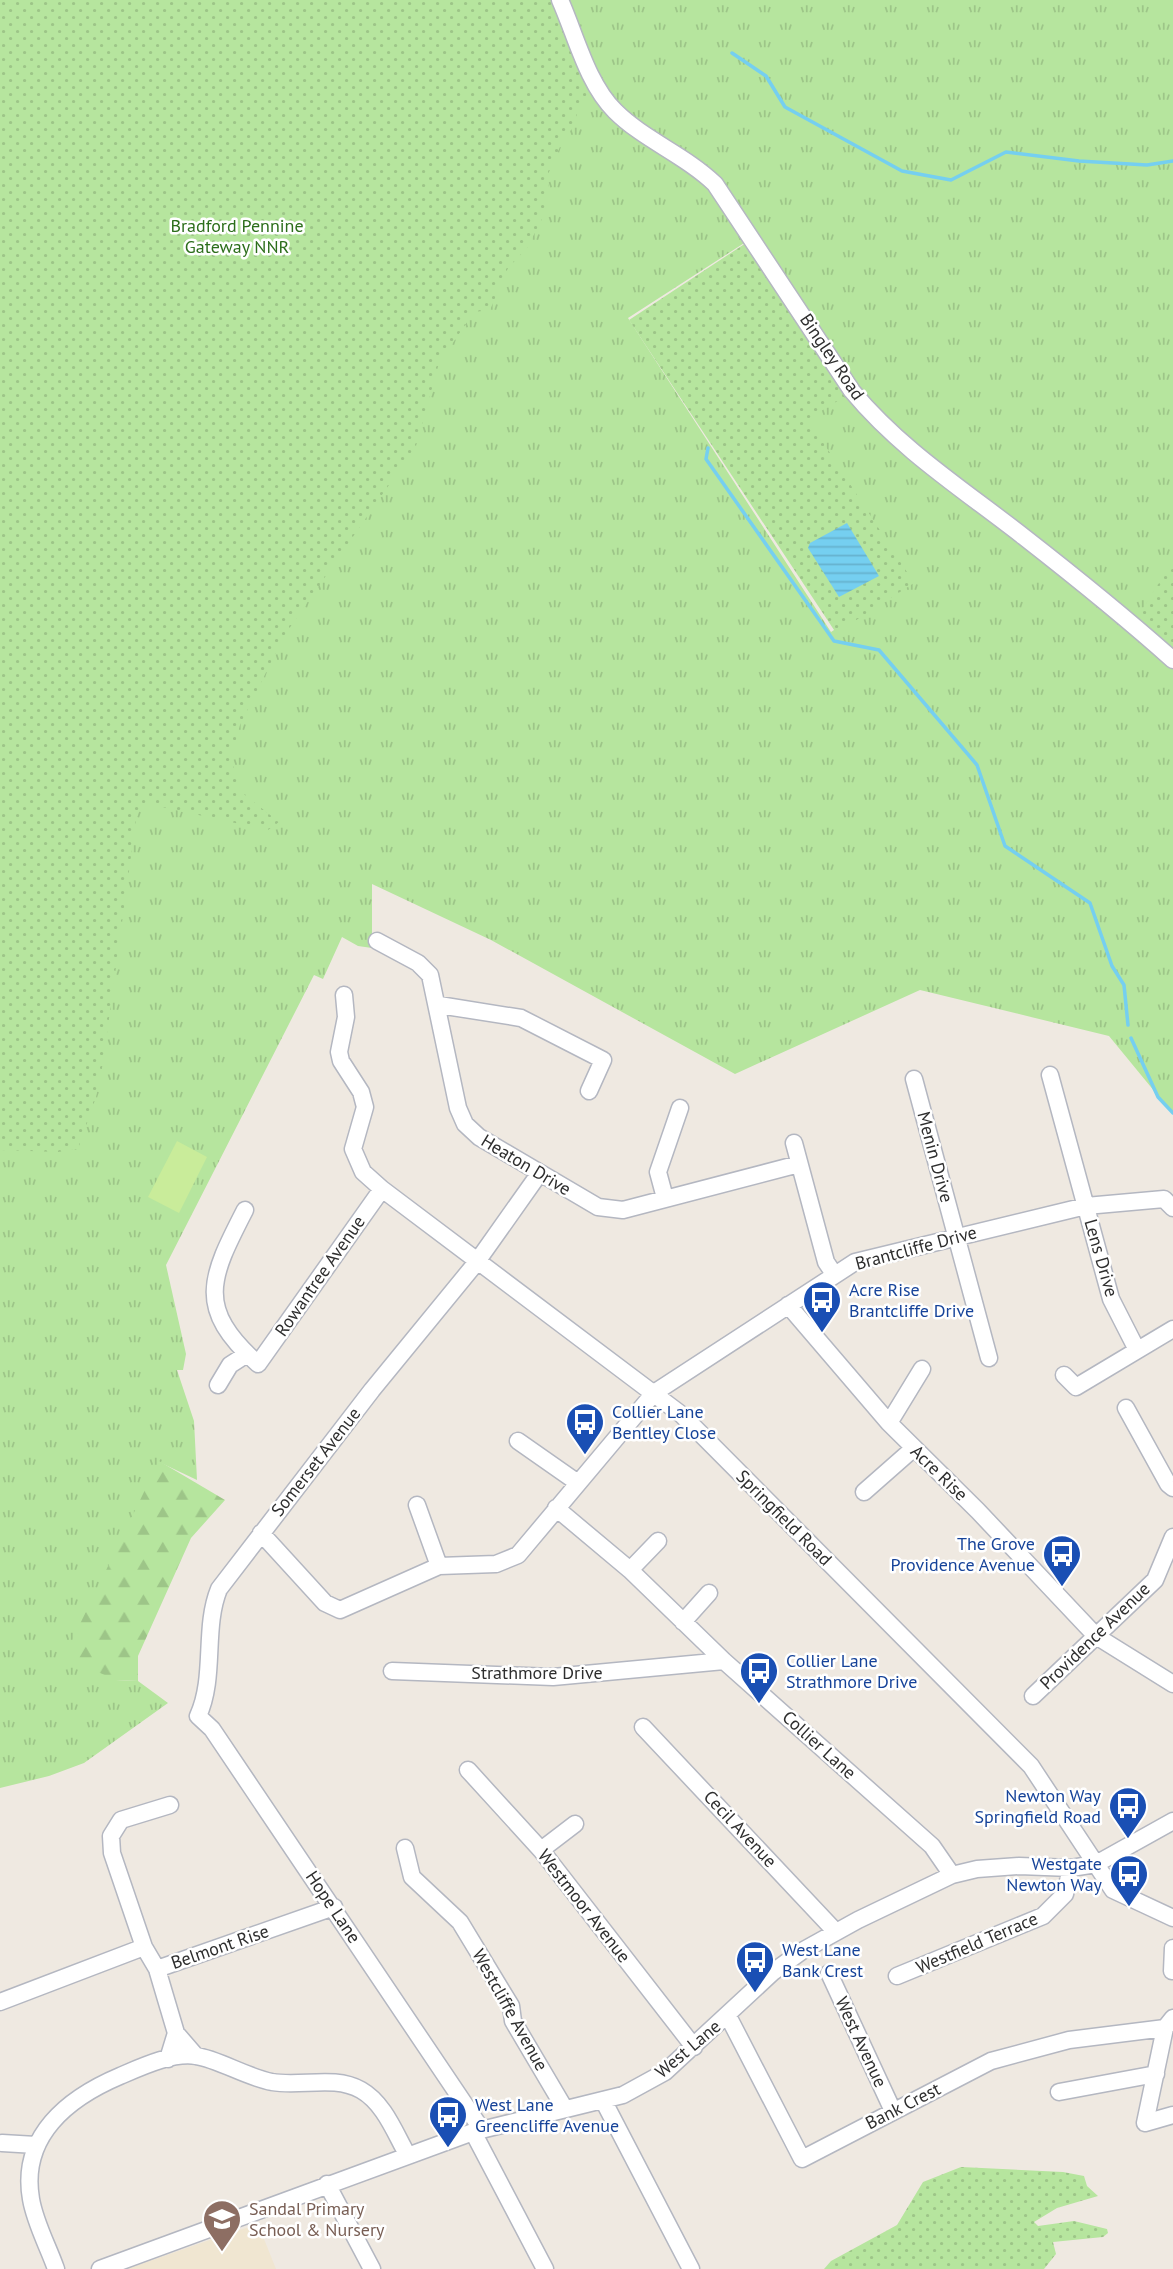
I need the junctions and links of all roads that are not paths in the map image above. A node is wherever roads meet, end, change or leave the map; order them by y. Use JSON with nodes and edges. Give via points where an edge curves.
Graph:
{"nodes":[{"id":1,"x":559,"y":0,"type":"edge"},
{"id":2,"x":1173,"y":660,"type":"edge"},
{"id":3,"x":377,"y":940,"type":"dead end"},
{"id":4,"x":344,"y":995,"type":"dead end"},
{"id":5,"x":439,"y":1006,"type":"junction"},
{"id":6,"x":1050,"y":1075,"type":"dead end"},
{"id":7,"x":914,"y":1079,"type":"dead end"},
{"id":8,"x":589,"y":1091,"type":"dead end"},
{"id":9,"x":680,"y":1108,"type":"dead end"},
{"id":10,"x":794,"y":1143,"type":"dead end"},
{"id":11,"x":799,"y":1164,"type":"junction"},
{"id":12,"x":539,"y":1174,"type":"junction"},
{"id":13,"x":382,"y":1189,"type":"junction"},
{"id":14,"x":665,"y":1198,"type":"junction"},
{"id":15,"x":1086,"y":1206,"type":"junction"},
{"id":16,"x":1173,"y":1208,"type":"edge"},
{"id":17,"x":245,"y":1210,"type":"dead end"},
{"id":18,"x":956,"y":1235,"type":"junction"},
{"id":19,"x":476,"y":1263,"type":"junction"},
{"id":20,"x":834,"y":1274,"type":"junction"},
{"id":21,"x":788,"y":1306,"type":"junction"},
{"id":22,"x":1173,"y":1329,"type":"edge"},
{"id":23,"x":1136,"y":1348,"type":"junction"},
{"id":24,"x":989,"y":1358,"type":"dead end"},
{"id":25,"x":253,"y":1359,"type":"junction"},
{"id":26,"x":922,"y":1369,"type":"dead end"},
{"id":27,"x":1064,"y":1375,"type":"dead end"},
{"id":28,"x":218,"y":1385,"type":"dead end"},
{"id":29,"x":654,"y":1393,"type":"junction"},
{"id":30,"x":1126,"y":1408,"type":"dead end"},
{"id":31,"x":889,"y":1423,"type":"junction"},
{"id":32,"x":518,"y":1441,"type":"dead end"},
{"id":33,"x":914,"y":1448,"type":"junction"},
{"id":34,"x":578,"y":1483,"type":"junction"},
{"id":35,"x":1173,"y":1488,"type":"edge"},
{"id":36,"x":864,"y":1492,"type":"dead end"},
{"id":37,"x":417,"y":1505,"type":"dead end"},
{"id":38,"x":556,"y":1508,"type":"junction"},
{"id":39,"x":261,"y":1533,"type":"junction"},
{"id":40,"x":1173,"y":1537,"type":"edge"},
{"id":41,"x":658,"y":1541,"type":"dead end"},
{"id":42,"x":439,"y":1566,"type":"junction"},
{"id":43,"x":630,"y":1570,"type":"junction"},
{"id":44,"x":709,"y":1593,"type":"dead end"},
{"id":45,"x":682,"y":1622,"type":"junction"},
{"id":46,"x":1096,"y":1636,"type":"junction"},
{"id":47,"x":724,"y":1661,"type":"junction"},
{"id":48,"x":392,"y":1671,"type":"dead end"},
{"id":49,"x":206,"y":1682,"type":"joint"},
{"id":50,"x":1173,"y":1684,"type":"edge"},
{"id":51,"x":1033,"y":1696,"type":"dead end"},
{"id":52,"x":643,"y":1727,"type":"dead end"},
{"id":53,"x":468,"y":1770,"type":"dead end"},
{"id":54,"x":170,"y":1805,"type":"dead end"},
{"id":55,"x":1173,"y":1821,"type":"edge"},
{"id":56,"x":575,"y":1824,"type":"dead end"},
{"id":57,"x":405,"y":1848,"type":"dead end"},
{"id":58,"x":541,"y":1850,"type":"junction"},
{"id":59,"x":1096,"y":1864,"type":"junction"},
{"id":60,"x":1071,"y":1868,"type":"junction"},
{"id":61,"x":952,"y":1875,"type":"junction"},
{"id":62,"x":334,"y":1907,"type":"junction"},
{"id":63,"x":1173,"y":1918,"type":"edge"},
{"id":64,"x":836,"y":1932,"type":"junction"},
{"id":65,"x":144,"y":1947,"type":"junction"},
{"id":66,"x":1173,"y":1948,"type":"edge"},
{"id":67,"x":157,"y":1969,"type":"junction"},
{"id":68,"x":1172,"y":1971,"type":"edge"},
{"id":69,"x":829,"y":1973,"type":"dead end"},
{"id":70,"x":897,"y":1976,"type":"dead end"},
{"id":71,"x":0,"y":2002,"type":"edge"},
{"id":72,"x":728,"y":2015,"type":"junction"},
{"id":73,"x":1169,"y":2023,"type":"edge"},
{"id":74,"x":176,"y":2033,"type":"junction"},
{"id":75,"x":694,"y":2047,"type":"junction"},
{"id":76,"x":195,"y":2055,"type":"junction"},
{"id":77,"x":168,"y":2059,"type":"junction"},
{"id":78,"x":1156,"y":2074,"type":"junction"},
{"id":79,"x":1059,"y":2092,"type":"dead end"},
{"id":80,"x":603,"y":2100,"type":"junction"},
{"id":81,"x":565,"y":2109,"type":"junction"},
{"id":82,"x":893,"y":2111,"type":"junction"},
{"id":83,"x":1173,"y":2115,"type":"edge"},
{"id":84,"x":478,"y":2131,"type":"junction"},
{"id":85,"x":2,"y":2143,"type":"dead end"},
{"id":86,"x":36,"y":2145,"type":"junction"},
{"id":87,"x":407,"y":2154,"type":"junction"},
{"id":88,"x":327,"y":2184,"type":"junction"},
{"id":89,"x":56,"y":2269,"type":"edge"},
{"id":90,"x":100,"y":2269,"type":"edge"},
{"id":91,"x":372,"y":2269,"type":"edge"},
{"id":92,"x":545,"y":2269,"type":"edge"},
{"id":93,"x":691,"y":2269,"type":"edge"}],
"edges":[{"from":1,"to":2,"type":"street","name":"Bingley Road","via":[[607,102],[715,184],[852,391],[872,414],[924,462]]},
{"from":3,"to":5,"type":"street","name":"Heaton Drive","via":[[430,975]]},
{"from":4,"to":13,"type":"street","name":"Springfield Road","via":[[346,1017],[339,1052],[365,1107],[354,1156]]},
{"from":5,"to":8,"type":"street","via":[[521,1018],[603,1060]]},
{"from":5,"to":12,"type":"street","name":"Heaton Drive","via":[[456,1100],[465,1124],[479,1138]]},
{"from":6,"to":15,"type":"street","name":"Lens Drive"},
{"from":7,"to":18,"type":"street","name":"Menin Drive"},
{"from":9,"to":14,"type":"street","via":[[658,1172]]},
{"from":10,"to":11,"type":"street"},
{"from":11,"to":14,"type":"street","name":"Heaton Drive"},
{"from":11,"to":20,"type":"street","via":[[826,1262]]},
{"from":12,"to":14,"type":"street","name":"Heaton Drive","via":[[606,1210]]},
{"from":12,"to":19,"type":"street","name":"Somerset Avenue"},
{"from":13,"to":19,"type":"street","name":"Springfield Road"},
{"from":13,"to":25,"type":"street","name":"Rowantree Avenue"},
{"from":15,"to":16,"type":"street","name":"Brantcliffe Drive","via":[[1164,1199]]},
{"from":15,"to":18,"type":"street","name":"Brantcliffe Drive"},
{"from":15,"to":23,"type":"street","name":"Lens Drive","via":[[1111,1299]]},
{"from":17,"to":25,"type":"street","via":[[222,1257],[215,1294],[222,1325]]},
{"from":18,"to":20,"type":"street","name":"Brantcliffe Drive","via":[[855,1262]]},
{"from":18,"to":24,"type":"street","name":"Menin Drive"},
{"from":19,"to":29,"type":"street","name":"Springfield Road"},
{"from":19,"to":39,"type":"street","name":"Somerset Avenue"},
{"from":20,"to":21,"type":"street","name":"Brantcliffe Drive"},
{"from":21,"to":29,"type":"street","name":"Brantcliffe Drive"},
{"from":21,"to":31,"type":"street","name":"Acre Rise"},
{"from":22,"to":23,"type":"street"},
{"from":23,"to":27,"type":"street","via":[[1076,1387]]},
{"from":25,"to":28,"type":"street","name":"Rowantree Avenue","via":[[230,1365]]},
{"from":26,"to":31,"type":"street"},
{"from":29,"to":34,"type":"street","name":"Brantcliffe Drive"},
{"from":29,"to":59,"type":"street","name":"Springfield Road","via":[[682,1415],[1031,1766]]},
{"from":30,"to":35,"type":"street"},
{"from":31,"to":33,"type":"street","name":"Acre Rise"},
{"from":32,"to":34,"type":"street"},
{"from":33,"to":36,"type":"street"},
{"from":33,"to":46,"type":"street","name":"Acre Rise"},
{"from":34,"to":38,"type":"street","name":"Brantcliffe Drive"},
{"from":37,"to":42,"type":"street"},
{"from":38,"to":42,"type":"street","name":"Brantcliffe Drive","via":[[518,1555],[505,1563]]},
{"from":38,"to":43,"type":"street","name":"Collier Lane"},
{"from":39,"to":42,"type":"street","via":[[325,1603],[340,1610]]},
{"from":39,"to":49,"type":"street","name":"Somerset Avenue","via":[[216,1596]]},
{"from":40,"to":46,"type":"street","name":"Providence Avenue","via":[[1155,1580]]},
{"from":41,"to":43,"type":"street"},
{"from":43,"to":45,"type":"street","name":"Collier Lane"},
{"from":44,"to":45,"type":"street"},
{"from":45,"to":47,"type":"street","name":"Collier Lane"},
{"from":46,"to":50,"type":"street","name":"Acre Rise"},
{"from":46,"to":51,"type":"street","name":"Providence Avenue"},
{"from":47,"to":48,"type":"street","name":"Strathmore Drive","via":[[553,1677]]},
{"from":47,"to":61,"type":"street","name":"Collier Lane","via":[[932,1846]]},
{"from":49,"to":62,"type":"street","name":"Hope Lane","via":[[198,1716],[212,1728]]},
{"from":52,"to":64,"type":"street","name":"Cecil Avenue"},
{"from":53,"to":58,"type":"street","name":"Westmoor Avenue"},
{"from":54,"to":65,"type":"street","via":[[121,1820],[111,1836],[112,1853]]},
{"from":55,"to":59,"type":"street"},
{"from":56,"to":58,"type":"street"},
{"from":57,"to":81,"type":"street","name":"Westcliffe Avenue","via":[[412,1877],[460,1922]]},
{"from":58,"to":75,"type":"street","name":"Westmoor Avenue"},
{"from":59,"to":60,"type":"street","name":"West Lane"},
{"from":59,"to":63,"type":"street","name":"Springfield Road","via":[[1113,1890]]},
{"from":60,"to":61,"type":"street","name":"West Lane","via":[[1019,1866]]},
{"from":60,"to":70,"type":"street","name":"Westfield Terrace","via":[[1065,1894],[1043,1916]]},
{"from":61,"to":64,"type":"street","name":"West Lane"},
{"from":62,"to":67,"type":"street","name":"Belmont Rise"},
{"from":62,"to":84,"type":"street","name":"Hope Lane"},
{"from":64,"to":72,"type":"street","name":"West Lane","via":[[773,1972]]},
{"from":65,"to":67,"type":"street","name":"Belmont Rise"},
{"from":65,"to":71,"type":"street","name":"Belmont Rise"},
{"from":66,"to":68,"type":"street"},
{"from":67,"to":74,"type":"street"},
{"from":69,"to":82,"type":"street","name":"West Avenue"},
{"from":72,"to":75,"type":"street","name":"West Lane"},
{"from":72,"to":82,"type":"street","name":"Bank Crest","via":[[802,2159]]},
{"from":73,"to":78,"type":"street"},
{"from":73,"to":82,"type":"street","name":"Bank Crest","via":[[1069,2040],[991,2061]]},
{"from":74,"to":76,"type":"street"},
{"from":74,"to":77,"type":"street"},
{"from":75,"to":80,"type":"street","name":"West Lane","via":[[665,2072],[623,2095]]},
{"from":76,"to":77,"type":"street"},
{"from":76,"to":87,"type":"street","via":[[273,2082],[351,2086],[378,2105]]},
{"from":77,"to":86,"type":"street","via":[[83,2094],[55,2117]]},
{"from":78,"to":79,"type":"street"},
{"from":78,"to":83,"type":"street","via":[[1145,2123]]},
{"from":80,"to":81,"type":"street","name":"West Lane"},
{"from":80,"to":93,"type":"street"},
{"from":81,"to":84,"type":"street","name":"West Lane"},
{"from":84,"to":87,"type":"street","name":"West Lane"},
{"from":84,"to":92,"type":"street","name":"Hope Lane"},
{"from":85,"to":86,"type":"street"},
{"from":86,"to":89,"type":"street","via":[[31,2199]]},
{"from":87,"to":88,"type":"street","name":"West Lane"},
{"from":88,"to":90,"type":"street","name":"West Lane"},
{"from":88,"to":91,"type":"street"}]}
